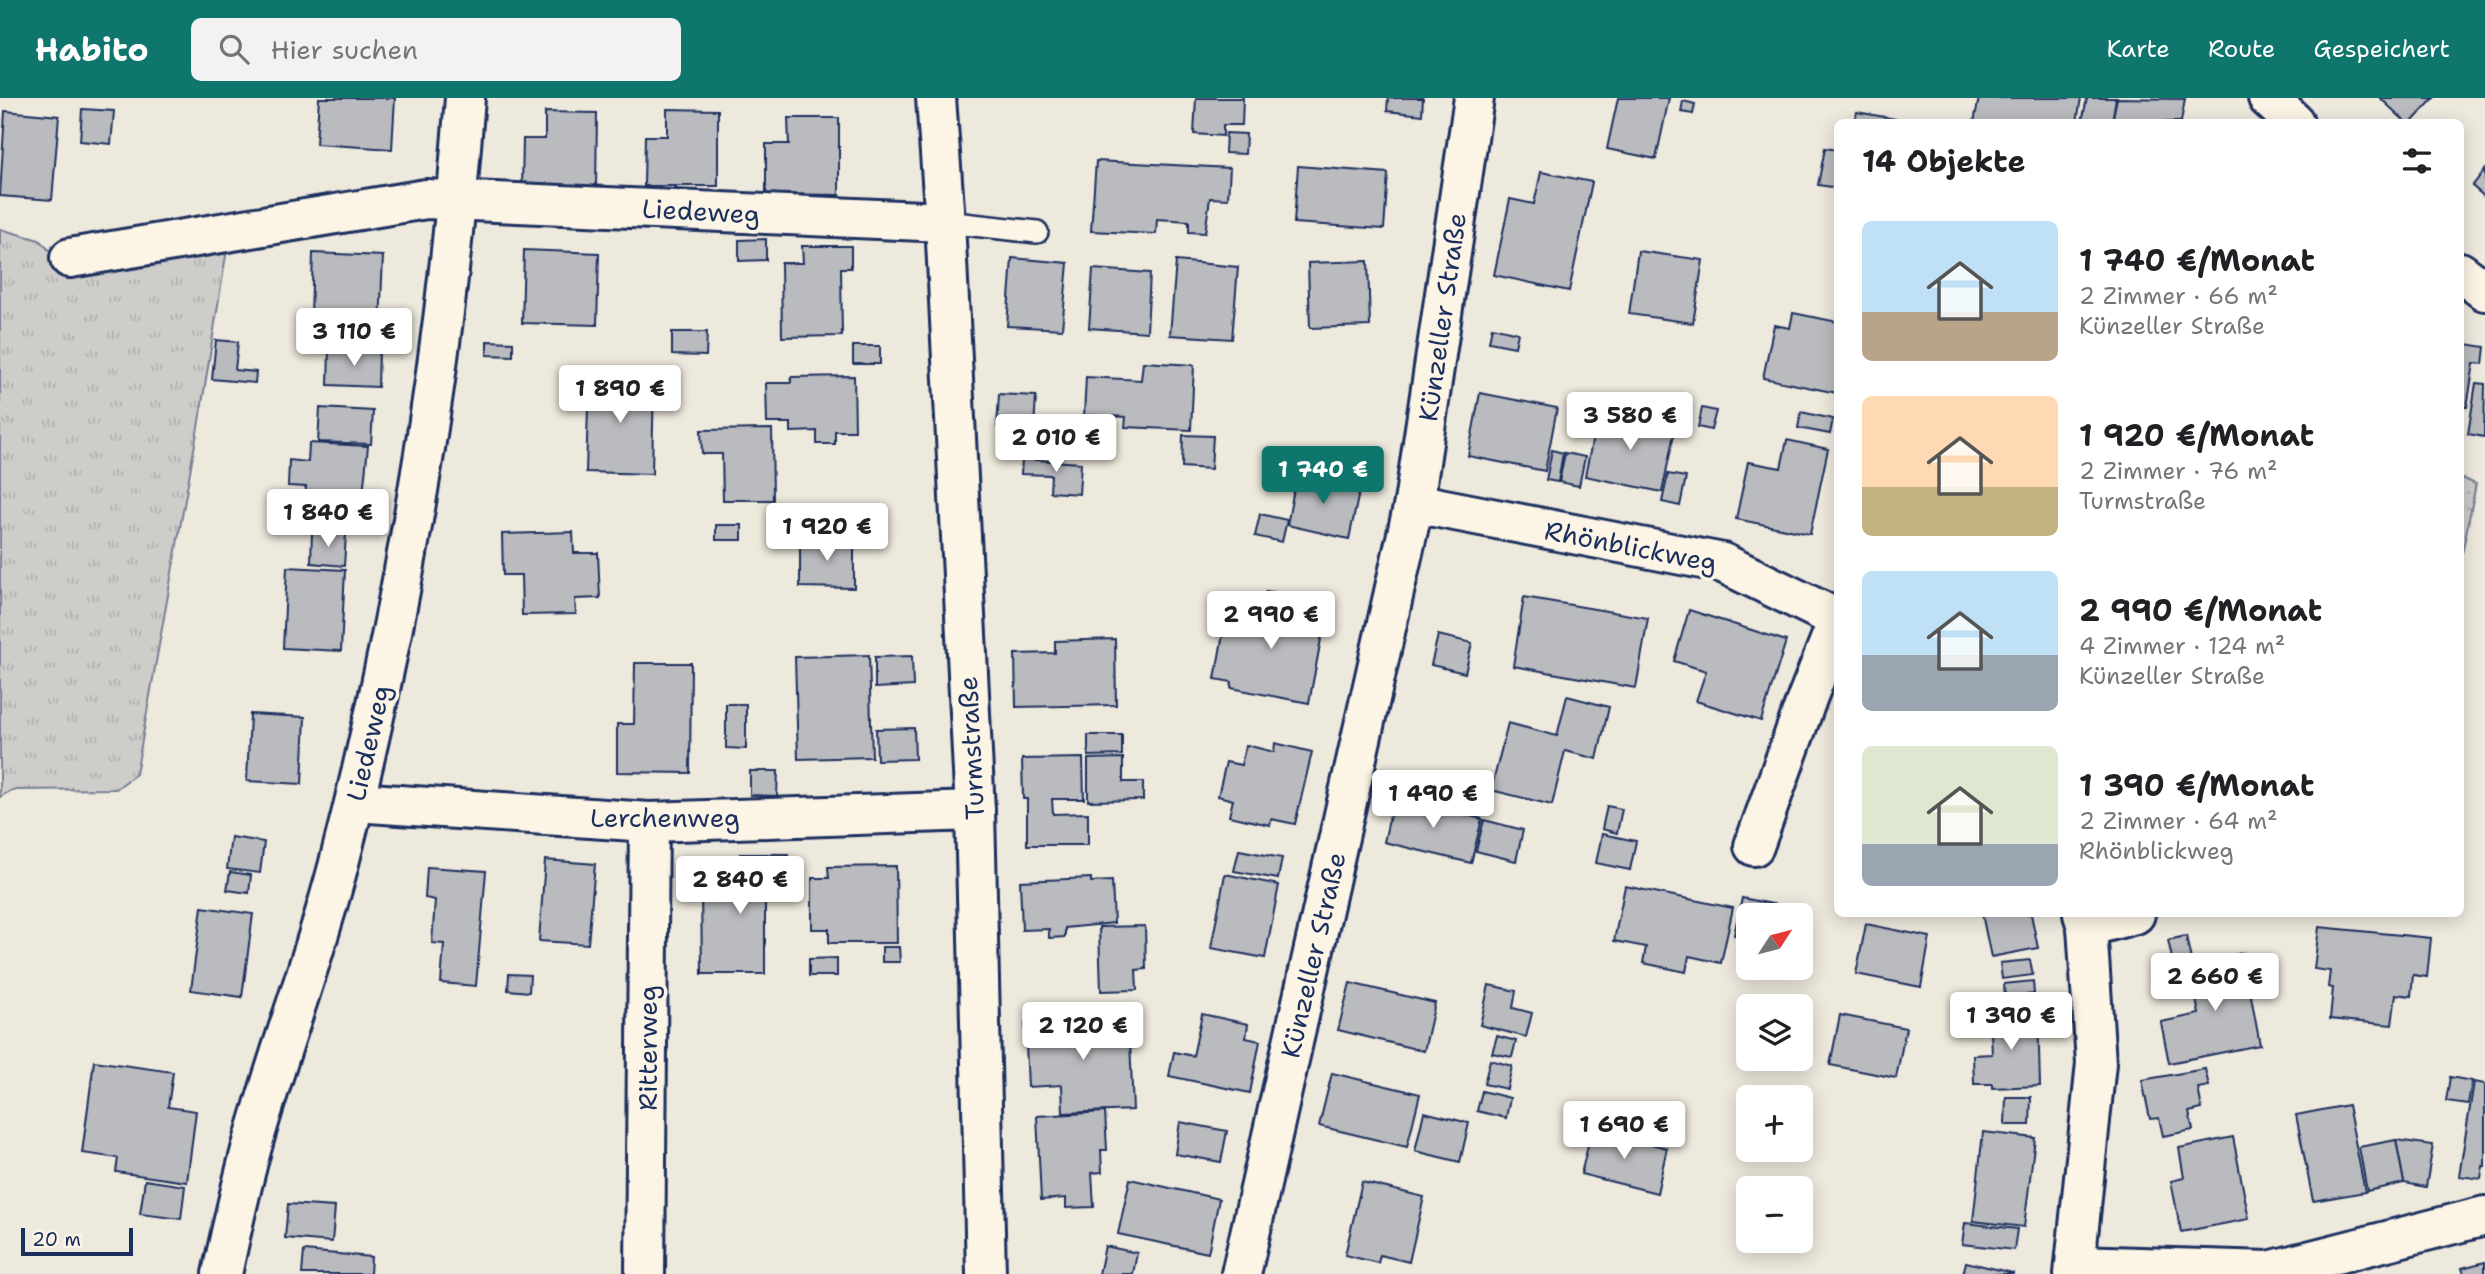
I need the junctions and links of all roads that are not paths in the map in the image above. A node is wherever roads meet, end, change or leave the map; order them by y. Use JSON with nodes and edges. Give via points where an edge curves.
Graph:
{"nodes":[{"id":1,"x":465,"y":98,"type":"edge"},
{"id":2,"x":936,"y":98,"type":"edge"},
{"id":3,"x":1474,"y":98,"type":"edge"},
{"id":4,"x":2268,"y":98,"type":"edge"},
{"id":5,"x":2291,"y":119,"type":"edge"},
{"id":6,"x":457,"y":200,"type":"junction"},
{"id":7,"x":945,"y":222,"type":"junction"},
{"id":8,"x":1037,"y":232,"type":"dead end"},
{"id":9,"x":70,"y":258,"type":"dead end"},
{"id":10,"x":2464,"y":275,"type":"edge"},
{"id":11,"x":2485,"y":291,"type":"edge"},
{"id":12,"x":1414,"y":503,"type":"junction"},
{"id":13,"x":1834,"y":617,"type":"edge"},
{"id":14,"x":1834,"y":629,"type":"edge"},
{"id":15,"x":355,"y":802,"type":"junction"},
{"id":16,"x":975,"y":811,"type":"junction"},
{"id":17,"x":649,"y":822,"type":"junction"},
{"id":18,"x":1755,"y":846,"type":"dead end"},
{"id":19,"x":2110,"y":917,"type":"edge"},
{"id":20,"x":2085,"y":920,"type":"edge"},
{"id":21,"x":2485,"y":1216,"type":"edge"},
{"id":22,"x":2075,"y":1269,"type":"edge"},
{"id":23,"x":222,"y":1274,"type":"edge"},
{"id":24,"x":645,"y":1274,"type":"edge"},
{"id":25,"x":986,"y":1274,"type":"edge"},
{"id":26,"x":1241,"y":1274,"type":"edge"}],
"edges":[{"from":1,"to":6,"type":"street","name":"Liedeweg"},
{"from":2,"to":7,"type":"street","name":"Turmstraße"},
{"from":3,"to":12,"type":"street","name":"Künzeller Straße"},
{"from":4,"to":5,"type":"street"},
{"from":6,"to":7,"type":"street","name":"Liedeweg"},
{"from":6,"to":9,"type":"street","name":"Liedeweg","via":[[426,199]]},
{"from":6,"to":15,"type":"street","name":"Liedeweg","via":[[436,383],[407,565]]},
{"from":7,"to":8,"type":"lane"},
{"from":7,"to":16,"type":"street","name":"Turmstraße"},
{"from":10,"to":11,"type":"street"},
{"from":12,"to":13,"type":"street","name":"Rhönblickweg","via":[[1723,563]]},
{"from":12,"to":26,"type":"street","name":"Künzeller Straße"},
{"from":14,"to":18,"type":"street"},
{"from":15,"to":17,"type":"street","name":"Lerchenweg"},
{"from":15,"to":23,"type":"street","name":"Liedeweg","via":[[319,937],[251,1149]]},
{"from":16,"to":17,"type":"street","name":"Lerchenweg"},
{"from":16,"to":25,"type":"street","name":"Turmstraße"},
{"from":17,"to":24,"type":"street","name":"Ritterweg"},
{"from":19,"to":20,"type":"street"},
{"from":20,"to":22,"type":"street","via":[[2096,1063]]},
{"from":21,"to":22,"type":"street","via":[[2269,1271]]}]}
